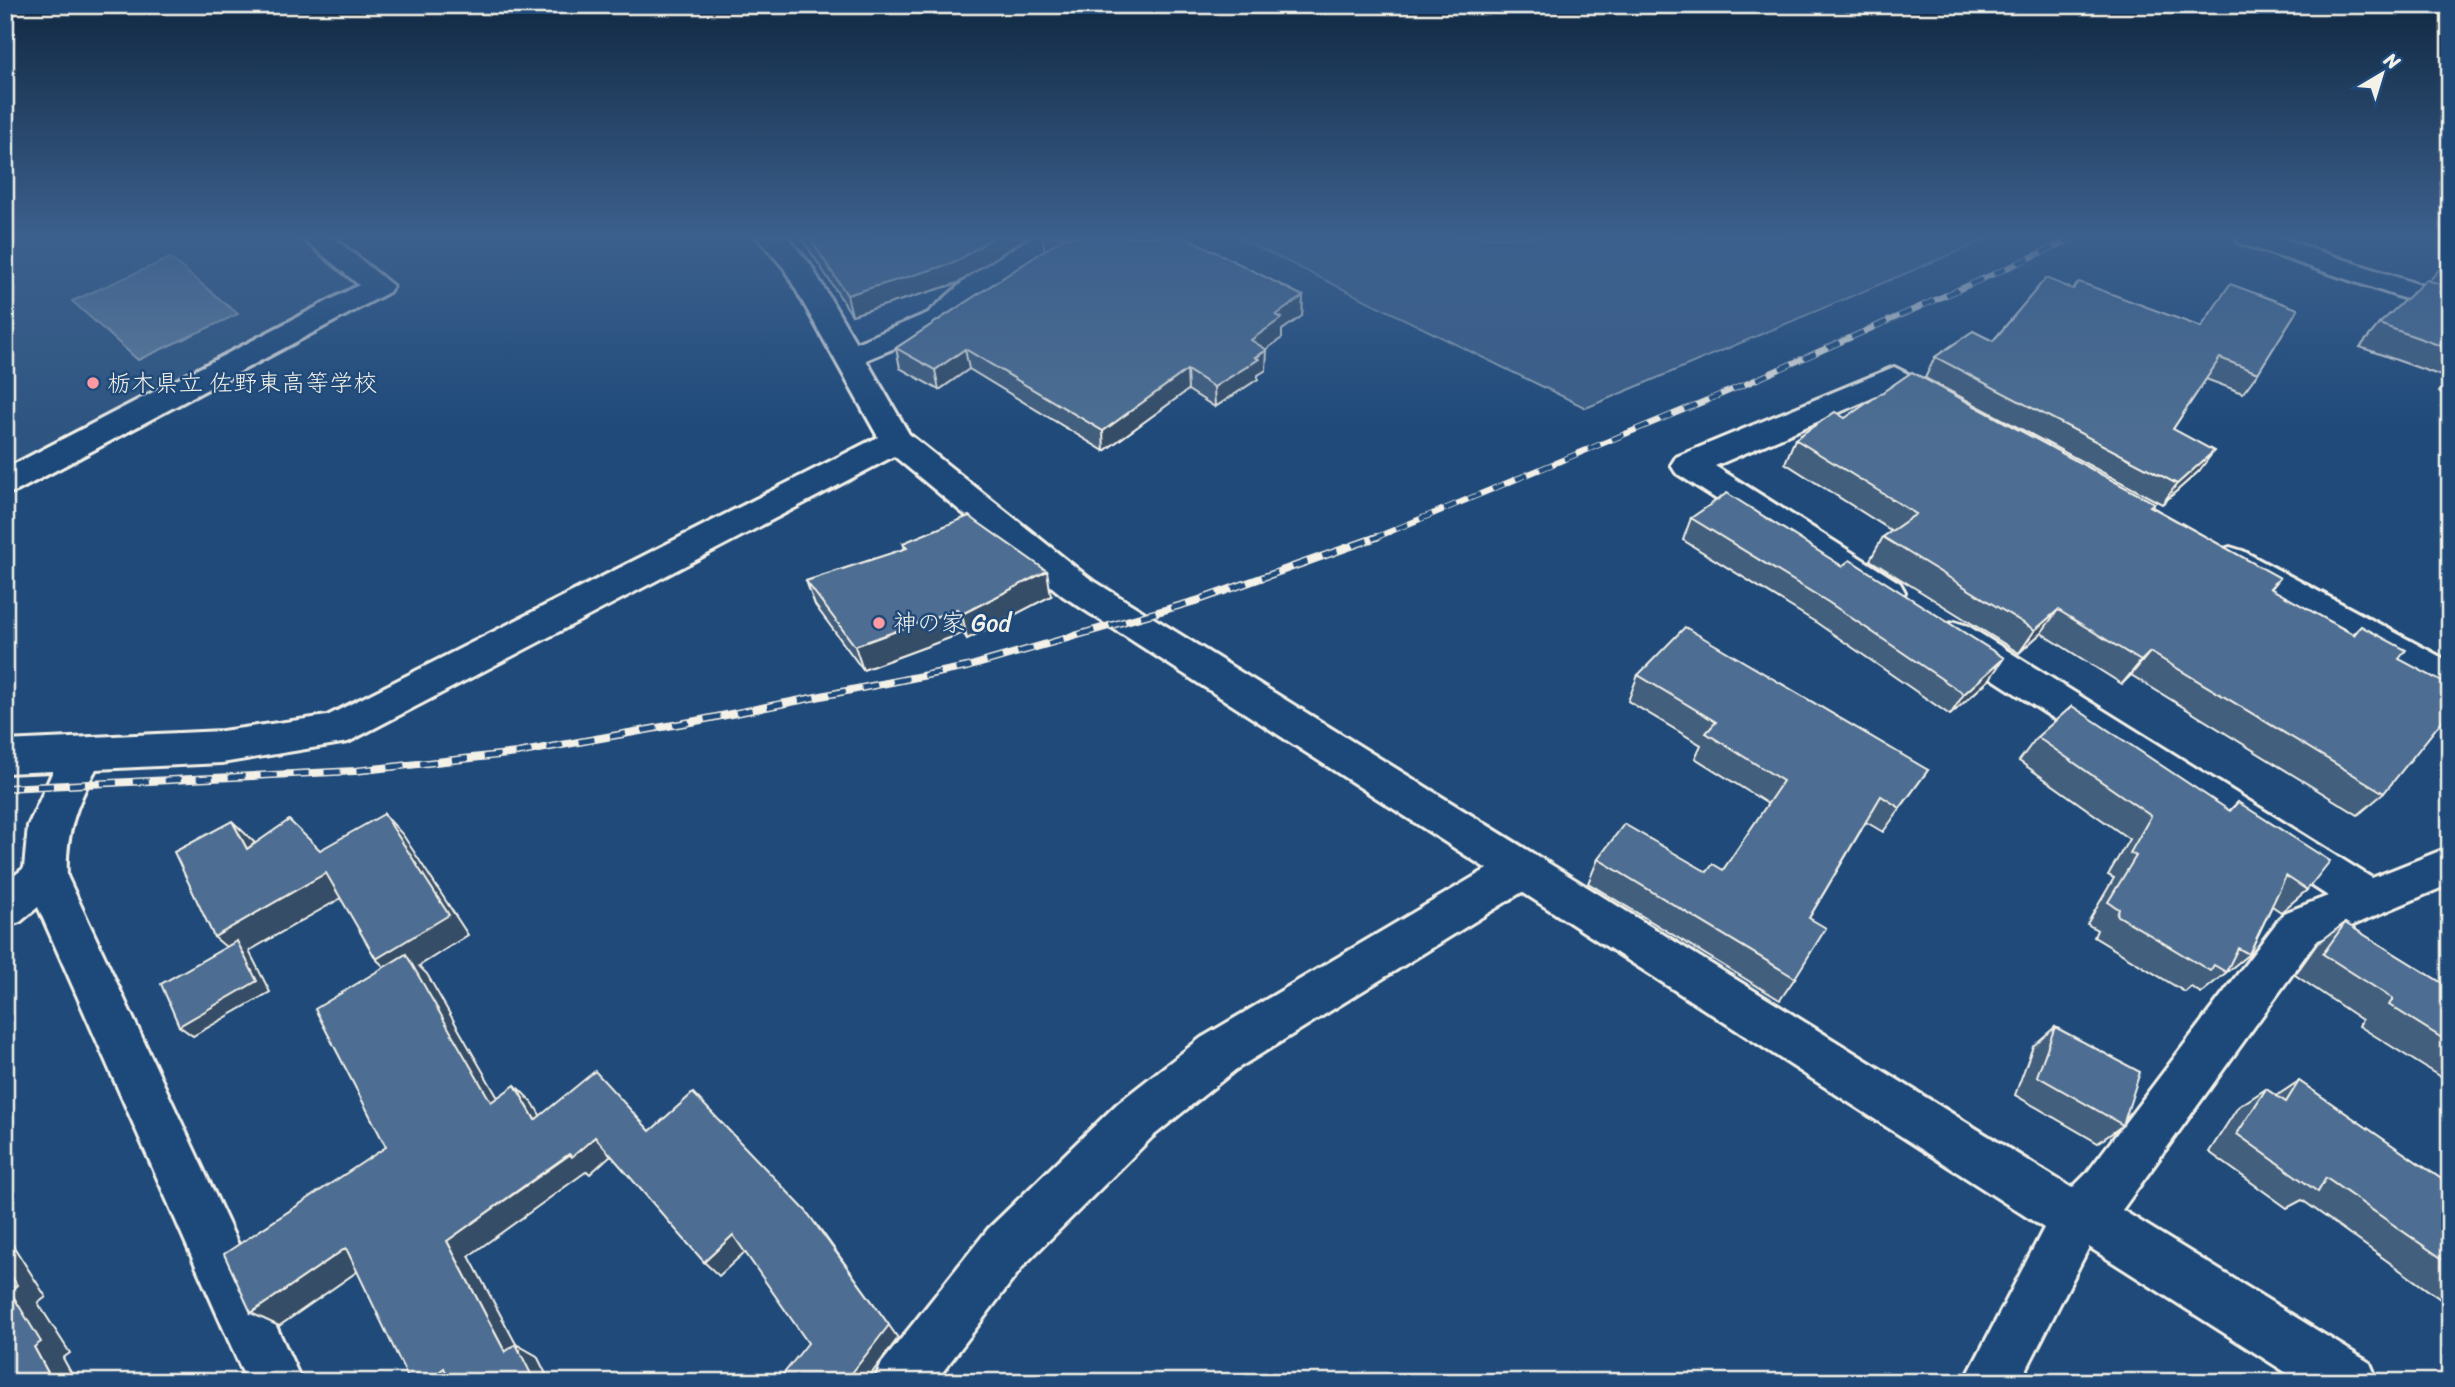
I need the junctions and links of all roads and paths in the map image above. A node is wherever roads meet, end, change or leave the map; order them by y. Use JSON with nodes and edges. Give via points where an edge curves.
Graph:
{"nodes":[{"id":1,"x":349,"y":302,"type":"edge"},
{"id":2,"x":817,"y":302,"type":"edge"},
{"id":3,"x":958,"y":302,"type":"edge"},
{"id":4,"x":848,"y":357,"type":"junction"},
{"id":5,"x":1979,"y":423,"type":"edge"},
{"id":6,"x":897,"y":441,"type":"junction"},
{"id":7,"x":5,"y":483,"type":"edge"},
{"id":8,"x":2196,"y":542,"type":"edge"},
{"id":9,"x":2450,"y":680,"type":"edge"},
{"id":10,"x":82,"y":755,"type":"junction"},
{"id":11,"x":5,"y":757,"type":"edge"},
{"id":12,"x":2450,"y":865,"type":"edge"},
{"id":13,"x":1525,"y":868,"type":"junction"},
{"id":14,"x":46,"y":876,"type":"junction"},
{"id":15,"x":2369,"y":898,"type":"junction"},
{"id":16,"x":5,"y":908,"type":"edge"},
{"id":17,"x":2079,"y":1217,"type":"junction"},
{"id":18,"x":275,"y":1382,"type":"edge"},
{"id":19,"x":901,"y":1382,"type":"edge"},
{"id":20,"x":1991,"y":1382,"type":"edge"},
{"id":21,"x":2351,"y":1382,"type":"edge"}],
"edges":[{"from":1,"to":7,"type":"street"},
{"from":2,"to":4,"type":"street"},
{"from":3,"to":4,"type":"street","via":[[939,319]]},
{"from":4,"to":6,"type":"street"},
{"from":5,"to":15,"type":"street","via":[[1894,377],[1688,466]]},
{"from":6,"to":10,"type":"street","via":[[334,732],[222,747]]},
{"from":6,"to":13,"type":"street","via":[[1076,587]]},
{"from":8,"to":9,"type":"street"},
{"from":10,"to":11,"type":"street"},
{"from":10,"to":14,"type":"street","via":[[52,809],[44,853]]},
{"from":12,"to":15,"type":"street"},
{"from":13,"to":17,"type":"street"},
{"from":13,"to":19,"type":"street","via":[[1218,1054],[1135,1120],[1006,1247]]},
{"from":14,"to":16,"type":"street"},
{"from":14,"to":18,"type":"street"},
{"from":15,"to":17,"type":"street","via":[[2300,927],[2105,1191]]},
{"from":17,"to":20,"type":"street"},
{"from":17,"to":21,"type":"street"}]}
